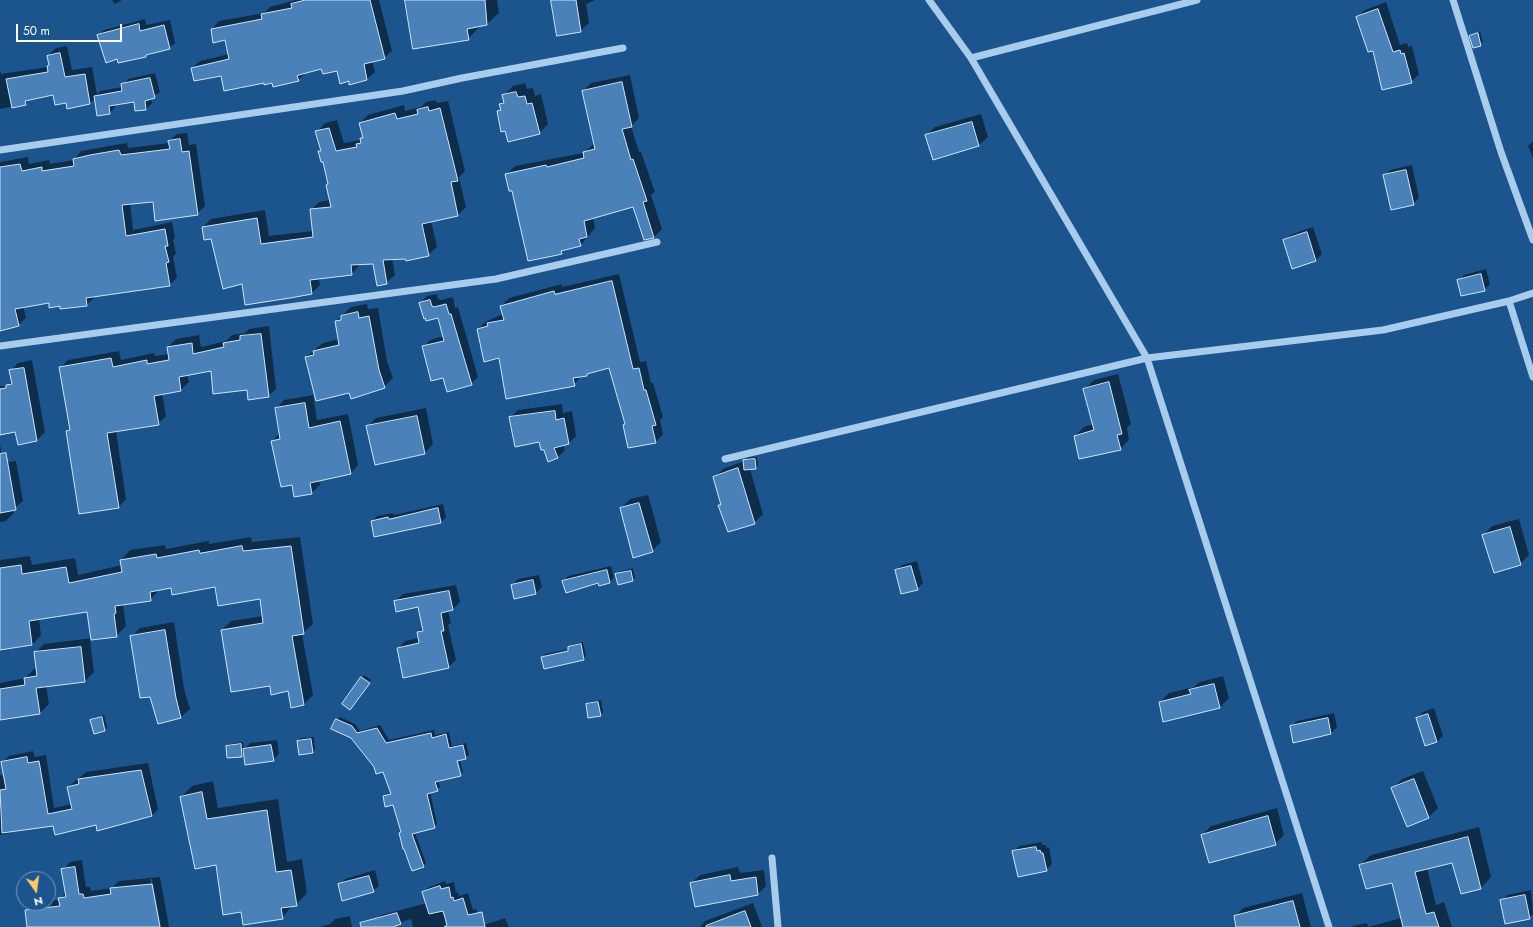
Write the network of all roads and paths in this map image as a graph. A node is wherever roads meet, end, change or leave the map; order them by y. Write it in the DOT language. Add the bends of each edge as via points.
graph roads {
  1 [pos="929,0"];
  2 [pos="1197,0"];
  3 [pos="1453,0"];
  4 [pos="623,48"];
  5 [pos="971,58"];
  6 [pos="0,150"];
  7 [pos="1533,240"];
  8 [pos="657,242"];
  9 [pos="1533,293"];
  10 [pos="1509,301"];
  11 [pos="0,346"];
  12 [pos="1147,358"];
  13 [pos="1533,377"];
  14 [pos="725,459"];
  15 [pos="772,858"];
  16 [pos="778,927"];
  17 [pos="1329,927"];
  1 -- 5 [label="street"];
  2 -- 5 [label="street"];
  3 -- 7 [label="street" via="1501,152"];
  4 -- 6 [label="street" via="403,91"];
  5 -- 12 [label="street"];
  8 -- 11 [label="street" via="496,279"];
  9 -- 10 [label="street"];
  10 -- 12 [label="street" via="1383,330"];
  10 -- 13 [label="street"];
  12 -- 14 [label="street"];
  12 -- 17 [label="street"];
  15 -- 16 [label="street"];
}
